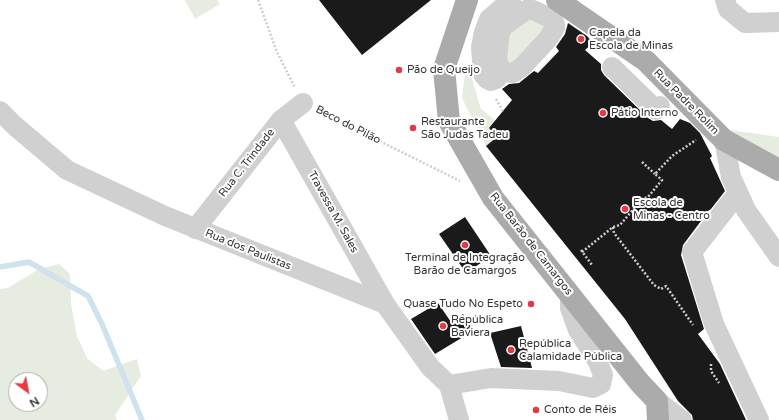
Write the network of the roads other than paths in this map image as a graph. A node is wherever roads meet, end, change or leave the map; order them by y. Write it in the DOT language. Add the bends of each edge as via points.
graph roads {
  1 [pos="467,0"];
  2 [pos="511,0"];
  3 [pos="557,0"];
  4 [pos="725,0"];
  5 [pos="779,22"];
  6 [pos="612,67"];
  7 [pos="495,82"];
  8 [pos="303,102"];
  9 [pos="660,106"];
  10 [pos="0,111"];
  11 [pos="281,120"];
  12 [pos="724,140"];
  13 [pos="779,170"];
  14 [pos="738,193"];
  15 [pos="196,229"];
  16 [pos="779,257"];
  17 [pos="570,295"];
  18 [pos="385,304"];
  19 [pos="449,385"];
  20 [pos="657,411"];
  21 [pos="459,420"];
  22 [pos="682,420"];
  23 [pos="759,420"];
  1 -- 17 [label="main road, Rua Barão de Camargos" via="444,69 449,121 493,198"];
  2 -- 7 [label="street" via="489,20 484,32 481,52 483,74 487,80"];
  3 -- 12 [label="main road, Rua Padre Rolim" via="646,62"];
  4 -- 5 [label="street" via="728,9 745,23"];
  6 -- 9 [label="street" via="656,110"];
  8 -- 11 [label="street, Rua C. Trindade"];
  10 -- 15 [label="street, Rua dos Paulistas" via="14,126 67,170"];
  11 -- 15 [label="street, Rua C. Trindade"];
  11 -- 18 [label="street, Travessa M. Sales"];
  12 -- 13 [label="main road, Rua Padre Rolim"];
  12 -- 14 [label="street" via="731,177"];
  14 -- 16 [label="street" via="746,210"];
  14 -- 23 [label="street" via="692,252 714,324"];
  15 -- 18 [label="street, Rua dos Paulistas"];
  17 -- 19 [label="street" via="570,308 578,330 603,375 601,384 593,388 559,381 491,378"];
  17 -- 20 [label="main road, Rua Barão de Camargos" via="640,383"];
  18 -- 19 [label="street" via="430,367"];
  19 -- 21 [label="street"];
  20 -- 22 [label="street"];
}
